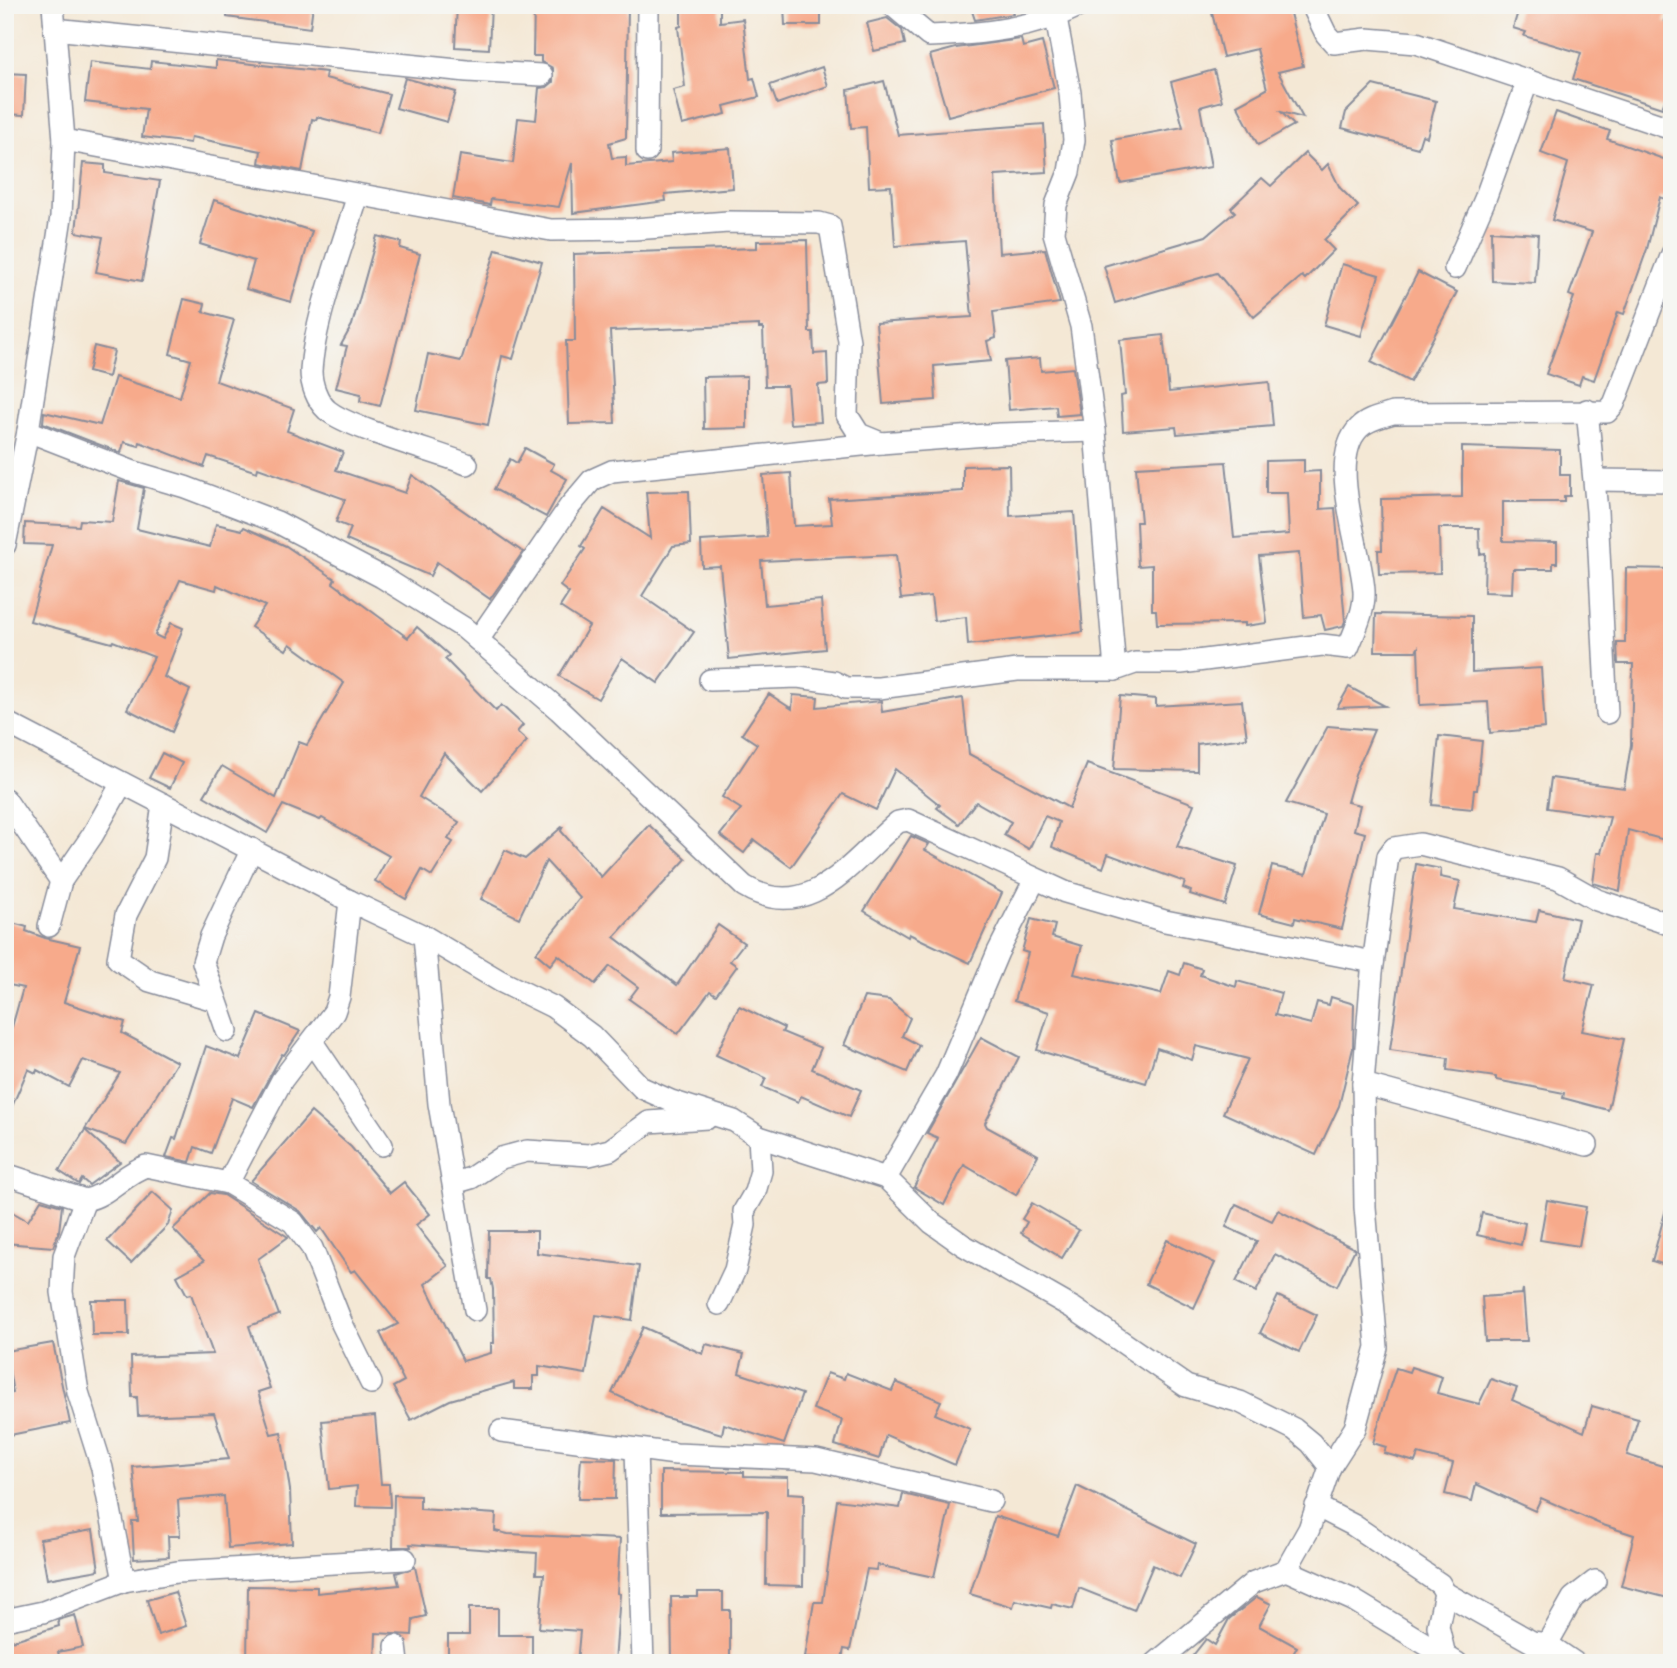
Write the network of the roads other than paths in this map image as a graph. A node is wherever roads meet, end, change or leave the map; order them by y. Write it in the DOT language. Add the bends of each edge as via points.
graph roads {
  1 [pos="53,5"];
  2 [pos="648,5"];
  3 [pos="892,5"];
  4 [pos="1081,5"];
  5 [pos="1312,5"];
  6 [pos="1056,18"];
  7 [pos="54,29"];
  8 [pos="542,75"];
  9 [pos="1528,80"];
  10 [pos="1672,129"];
  11 [pos="64,140"];
  12 [pos="647,151"];
  13 [pos="358,195"];
  14 [pos="1672,254"];
  15 [pos="1455,268"];
  16 [pos="1587,410"];
  17 [pos="28,431"];
  18 [pos="1095,431"];
  19 [pos="881,443"];
  20 [pos="467,464"];
  21 [pos="1595,480"];
  22 [pos="1672,481"];
  23 [pos="5,545"];
  24 [pos="478,640"];
  25 [pos="1115,670"];
  26 [pos="710,680"];
  27 [pos="1607,713"];
  28 [pos="5,722"];
  29 [pos="122,783"];
  30 [pos="5,799"];
  31 [pos="163,804"];
  32 [pos="252,849"];
  33 [pos="1035,879"];
  34 [pos="61,881"];
  35 [pos="350,901"];
  36 [pos="1672,925"];
  37 [pos="49,926"];
  38 [pos="424,936"];
  39 [pos="1373,962"];
  40 [pos="214,1000"];
  41 [pos="227,1031"];
  42 [pos="312,1042"];
  43 [pos="1363,1084"];
  44 [pos="714,1115"];
  45 [pos="759,1137"];
  46 [pos="382,1145"];
  47 [pos="1587,1145"];
  48 [pos="5,1174"];
  49 [pos="886,1178"];
  50 [pos="454,1183"];
  51 [pos="228,1184"];
  52 [pos="85,1200"];
  53 [pos="719,1304"];
  54 [pos="475,1310"];
  55 [pos="371,1382"];
  56 [pos="501,1431"];
  57 [pos="636,1450"];
  58 [pos="1330,1468"];
  59 [pos="990,1501"];
  60 [pos="1316,1506"];
  61 [pos="405,1559"];
  62 [pos="1286,1570"];
  63 [pos="124,1581"];
  64 [pos="1595,1581"];
  65 [pos="1445,1593"];
  66 [pos="5,1620"];
  67 [pos="1547,1644"];
  68 [pos="1448,1660"];
  69 [pos="643,1663"];
  70 [pos="1156,1663"];
  71 [pos="1531,1663"];
  72 [pos="1575,1663"];
  1 -- 7 [label="street"];
  2 -- 12 [label="street"];
  3 -- 6 [label="street" via="929,36 984,34"];
  4 -- 6 [label="street"];
  5 -- 9 [label="street" via="1334,43 1367,39 1416,43"];
  6 -- 18 [label="street" via="1074,140 1069,172 1056,205 1054,233 1081,326"];
  7 -- 8 [label="street"];
  7 -- 11 [label="street"];
  9 -- 10 [label="street"];
  9 -- 15 [label="street"];
  11 -- 13 [label="street"];
  11 -- 17 [label="street" via="61,217"];
  13 -- 19 [label="street" via="551,230 728,222 830,226 849,341 848,415 859,434"];
  13 -- 20 [label="street" via="317,339 311,373 314,391 326,410 346,420"];
  14 -- 16 [label="street" via="1614,404 1607,412"];
  16 -- 21 [label="street"];
  16 -- 25 [label="street" via="1570,414 1393,413 1368,421 1350,440 1343,467 1364,593 1348,648 1322,645 1181,663 1135,663"];
  17 -- 23 [label="street"];
  17 -- 24 [label="street" via="277,522 382,577"];
  18 -- 19 [label="street"];
  18 -- 25 [label="street"];
  19 -- 24 [label="street" via="654,464 612,471 592,480"];
  21 -- 22 [label="street"];
  21 -- 27 [label="street"];
  24 -- 33 [label="street" via="761,897 812,893 848,871 898,822 908,820"];
  25 -- 26 [label="street" via="1017,670 878,688 846,688 834,681 798,677"];
  28 -- 29 [label="street"];
  29 -- 31 [label="street"];
  29 -- 34 [label="street"];
  30 -- 34 [label="street"];
  31 -- 32 [label="street"];
  31 -- 40 [label="street" via="155,858 126,915 118,959 150,981"];
  32 -- 35 [label="street"];
  32 -- 40 [label="street" via="203,962"];
  33 -- 39 [label="street" via="1165,921"];
  33 -- 49 [label="street" via="998,952 946,1076"];
  34 -- 37 [label="street"];
  35 -- 38 [label="street"];
  35 -- 42 [label="street" via="339,998"];
  36 -- 39 [label="street" via="1597,900 1558,878 1420,844 1407,845 1394,848 1388,856"];
  38 -- 44 [label="street" via="552,1007 592,1036 642,1088"];
  38 -- 50 [label="street" via="439,1104"];
  39 -- 43 [label="street"];
  40 -- 41 [label="street"];
  42 -- 46 [label="street"];
  42 -- 51 [label="street" via="282,1080"];
  43 -- 47 [label="street"];
  43 -- 58 [label="street" via="1365,1206 1377,1347 1355,1428"];
  44 -- 45 [label="street"];
  44 -- 50 [label="street" via="649,1122 610,1150 589,1155 527,1151 501,1158 471,1178"];
  45 -- 49 [label="street"];
  45 -- 53 [label="street" via="761,1171 744,1211 746,1225 735,1270"];
  48 -- 52 [label="street"];
  49 -- 58 [label="street" via="932,1223 963,1245 1073,1308 1186,1386 1240,1402 1294,1429"];
  50 -- 54 [label="street"];
  51 -- 52 [label="street" via="146,1166"];
  51 -- 55 [label="street" via="293,1222 312,1248"];
  52 -- 63 [label="street" via="64,1256 62,1292 78,1392 102,1468"];
  56 -- 57 [label="street"];
  57 -- 59 [label="street" via="816,1460"];
  57 -- 69 [label="street"];
  58 -- 60 [label="street"];
  60 -- 62 [label="street"];
  60 -- 65 [label="street" via="1353,1525 1440,1584"];
  61 -- 63 [label="street" via="177,1572"];
  62 -- 68 [label="street" via="1353,1600"];
  62 -- 70 [label="street" via="1254,1582"];
  63 -- 66 [label="street" via="43,1612"];
  64 -- 67 [label="street" via="1573,1598"];
  65 -- 67 [label="street" via="1532,1642"];
  65 -- 68 [label="street" via="1438,1626"];
  67 -- 71 [label="street"];
  67 -- 72 [label="street"];
}
